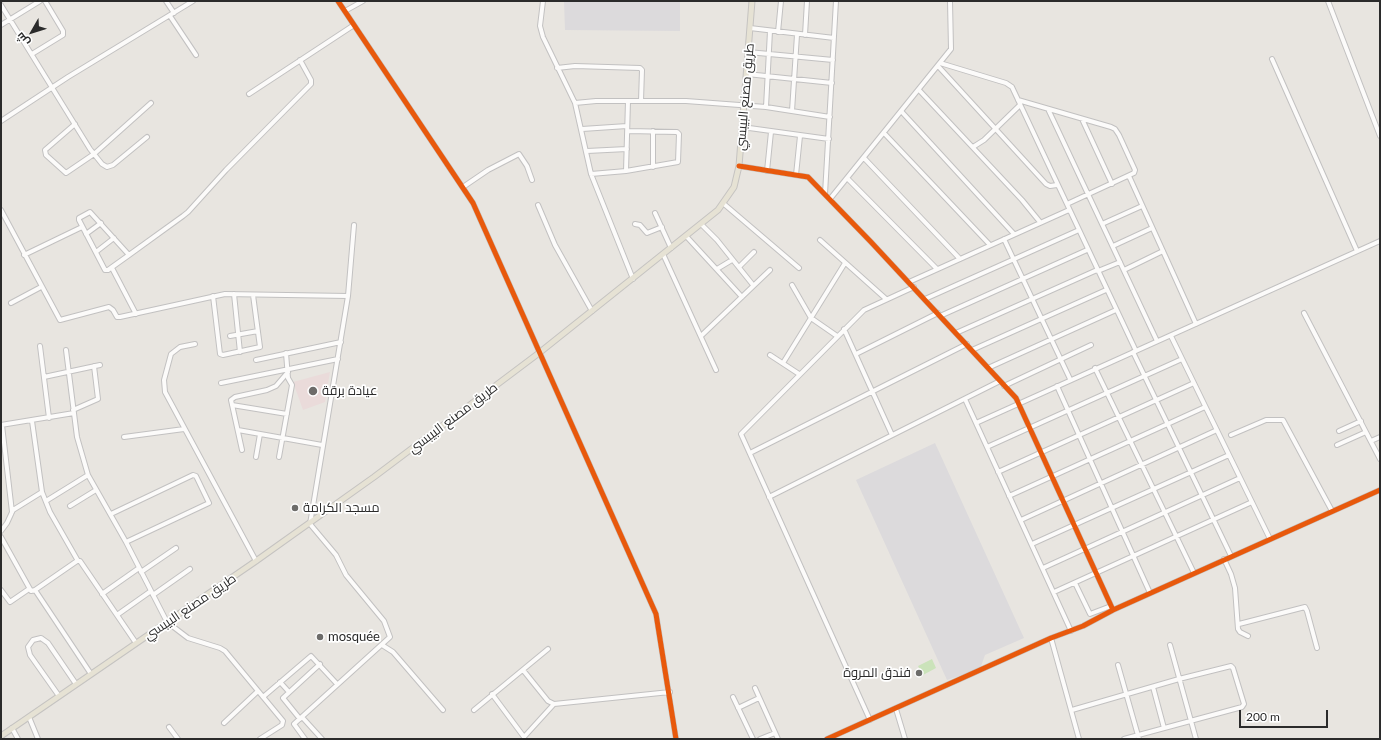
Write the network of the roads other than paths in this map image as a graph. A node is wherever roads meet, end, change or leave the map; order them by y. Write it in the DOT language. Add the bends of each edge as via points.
graph roads {
  1 [pos="28,1"];
  2 [pos="40,1"];
  3 [pos="45,1"];
  4 [pos="166,1"];
  5 [pos="193,1"];
  6 [pos="338,1"];
  7 [pos="363,1"];
  8 [pos="542,1"];
  9 [pos="752,1"];
  10 [pos="781,1"];
  11 [pos="807,1"];
  12 [pos="836,1"];
  13 [pos="950,1"];
  14 [pos="1328,1"];
  15 [pos="1,5"];
  16 [pos="31,6"];
  17 [pos="344,11"];
  18 [pos="172,14"];
  19 [pos="10,19"];
  20 [pos="1,25"];
  21 [pos="354,25"];
  22 [pos="750,28"];
  23 [pos="770,31"];
  24 [pos="778,32"];
  25 [pos="796,34"];
  26 [pos="805,35"];
  27 [pos="834,38"];
  28 [pos="748,52"];
  29 [pos="769,53"];
  30 [pos="32,54"];
  31 [pos="196,56"];
  32 [pos="795,57"];
  33 [pos="1272,59"];
  34 [pos="300,60"];
  35 [pos="833,60"];
  36 [pos="939,65"];
  37 [pos="558,68"];
  38 [pos="747,74"];
  39 [pos="768,76"];
  40 [pos="794,79"];
  41 [pos="832,83"];
  42 [pos="53,87"];
  43 [pos="919,90"];
  44 [pos="249,94"];
  45 [pos="1018,100"];
  46 [pos="628,101"];
  47 [pos="641,101"];
  48 [pos="152,103"];
  49 [pos="575,103"];
  50 [pos="1020,105"];
  51 [pos="744,106"];
  52 [pos="766,108"];
  53 [pos="1048,109"];
  54 [pos="792,111"];
  55 [pos="901,111"];
  56 [pos="830,117"];
  57 [pos="1082,120"];
  58 [pos="1,121"];
  59 [pos="75,124"];
  60 [pos="628,126"];
  61 [pos="742,127"];
  62 [pos="582,129"];
  63 [pos="995,129"];
  64 [pos="628,131"];
  65 [pos="653,131"];
  66 [pos="771,132"];
  67 [pos="884,133"];
  68 [pos="800,136"];
  69 [pos="1380,136"];
  70 [pos="147,137"];
  71 [pos="829,139"];
  72 [pos="973,147"];
  73 [pos="627,149"];
  74 [pos="587,151"];
  75 [pos="94,154"];
  76 [pos="864,158"];
  77 [pos="739,166"];
  78 [pos="653,167"];
  79 [pos="626,171"];
  80 [pos="767,171"];
  81 [pos="591,174"];
  82 [pos="796,175"];
  83 [pos="1129,176"];
  84 [pos="847,178"];
  85 [pos="532,180"];
  86 [pos="1112,184"];
  87 [pos="1057,185"];
  88 [pos="463,187"];
  89 [pos="825,194"];
  90 [pos="1089,194"];
  91 [pos="830,199"];
  92 [pos="724,204"];
  93 [pos="1067,204"];
  94 [pos="538,205"];
  95 [pos="1142,206"];
  96 [pos="1,210"];
  97 [pos="1069,210"];
  98 [pos="655,213"];
  99 [pos="1040,222"];
  100 [pos="101,223"];
  101 [pos="635,224"];
  102 [pos="701,224"];
  103 [pos="1102,224"];
  104 [pos="354,225"];
  105 [pos="82,227"];
  106 [pos="662,228"];
  107 [pos="1152,228"];
  108 [pos="1079,230"];
  109 [pos="86,234"];
  110 [pos="1014,234"];
  111 [pos="686,236"];
  112 [pos="114,238"];
  113 [pos="1004,239"];
  114 [pos="820,240"];
  115 [pos="1380,241"];
  116 [pos="990,245"];
  117 [pos="1112,246"];
  118 [pos="671,248"];
  119 [pos="1088,250"];
  120 [pos="1163,251"];
  121 [pos="1357,251"];
  122 [pos="96,252"];
  123 [pos="754,252"];
  124 [pos="663,254"];
  125 [pos="24,255"];
  126 [pos="129,255"];
  127 [pos="960,259"];
  128 [pos="1014,259"];
  129 [pos="732,260"];
  130 [pos="1120,262"];
  131 [pos="845,263"];
  132 [pos="112,268"];
  133 [pos="739,268"];
  134 [pos="799,268"];
  135 [pos="717,269"];
  136 [pos="937,269"];
  137 [pos="770,270"];
  138 [pos="1124,270"];
  139 [pos="1097,271"];
  140 [pos="633,279"];
  141 [pos="1024,279"];
  142 [pos="909,282"];
  143 [pos="753,285"];
  144 [pos="792,285"];
  145 [pos="42,287"];
  146 [pos="914,287"];
  147 [pos="1106,290"];
  148 [pos="234,294"];
  149 [pos="254,295"];
  150 [pos="214,296"];
  151 [pos="348,296"];
  152 [pos="742,297"];
  153 [pos="886,299"];
  154 [pos="925,299"];
  155 [pos="1033,299"];
  156 [pos="11,303"];
  157 [pos="1116,310"];
  158 [pos="592,311"];
  159 [pos="1304,313"];
  160 [pos="136,314"];
  161 [pos="939,314"];
  162 [pos="811,318"];
  163 [pos="1042,319"];
  164 [pos="1196,324"];
  165 [pos="844,328"];
  166 [pos="258,331"];
  167 [pos="956,333"];
  168 [pos="238,335"];
  169 [pos="230,336"];
  170 [pos="701,336"];
  171 [pos="837,336"];
  172 [pos="1171,336"];
  173 [pos="1051,339"];
  174 [pos="341,342"];
  175 [pos="1157,342"];
  176 [pos="195,344"];
  177 [pos="966,344"];
  178 [pos="1091,345"];
  179 [pos="40,346"];
  180 [pos="66,350"];
  181 [pos="972,350"];
  182 [pos="1134,351"];
  183 [pos="240,352"];
  184 [pos="286,353"];
  185 [pos="539,353"];
  186 [pos="856,354"];
  187 [pos="770,355"];
  188 [pos="338,359"];
  189 [pos="1061,359"];
  190 [pos="1182,359"];
  191 [pos="256,360"];
  192 [pos="782,363"];
  193 [pos="100,365"];
  194 [pos="94,366"];
  195 [pos="988,368"];
  196 [pos="1095,368"];
  197 [pos="288,370"];
  198 [pos="716,370"];
  199 [pos="69,371"];
  200 [pos="799,374"];
  201 [pos="1144,376"];
  202 [pos="44,377"];
  203 [pos="1070,379"];
  204 [pos="1000,381"];
  205 [pos="221,383"];
  206 [pos="1194,383"];
  207 [pos="1004,386"];
  208 [pos="1057,386"];
  209 [pos="872,392"];
  210 [pos="1106,393"];
  211 [pos="965,399"];
  212 [pos="1156,400"];
  213 [pos="1019,404"];
  214 [pos="232,405"];
  215 [pos="1206,407"];
  216 [pos="1068,410"];
  217 [pos="73,412"];
  218 [pos="287,414"];
  219 [pos="1118,417"];
  220 [pos="49,418"];
  221 [pos="32,421"];
  222 [pos="1360,421"];
  223 [pos="976,423"];
  224 [pos="1168,424"];
  225 [pos="2,425"];
  226 [pos="1030,428"];
  227 [pos="184,429"];
  228 [pos="238,430"];
  229 [pos="1217,430"];
  230 [pos="1338,431"];
  231 [pos="1366,432"];
  232 [pos="260,434"];
  233 [pos="892,435"];
  234 [pos="1079,435"];
  235 [pos="1231,435"];
  236 [pos="124,437"];
  237 [pos="1380,437"];
  238 [pos="283,438"];
  239 [pos="1130,441"];
  240 [pos="1371,441"];
  241 [pos="322,445"];
  242 [pos="1337,445"];
  243 [pos="987,447"];
  244 [pos="1179,448"];
  245 [pos="242,450"];
  246 [pos="1042,452"];
  247 [pos="750,453"];
  248 [pos="1229,455"];
  249 [pos="256,457"];
  250 [pos="279,457"];
  251 [pos="4,459"];
  252 [pos="1090,459"];
  253 [pos="1380,459"];
  254 [pos="1141,465"];
  255 [pos="998,472"];
  256 [pos="1191,472"];
  257 [pos="88,475"];
  258 [pos="1052,476"];
  259 [pos="1240,478"];
  260 [pos="1101,482"];
  261 [pos="1153,489"];
  262 [pos="96,490"];
  263 [pos="1380,490"];
  264 [pos="42,492"];
  265 [pos="1202,495"];
  266 [pos="1009,496"];
  267 [pos="769,497"];
  268 [pos="1063,500"];
  269 [pos="46,501"];
  270 [pos="1252,502"];
  271 [pos="70,506"];
  272 [pos="1113,507"];
  273 [pos="1332,511"];
  274 [pos="12,512"];
  275 [pos="1165,512"];
  276 [pos="111,514"];
  277 [pos="1021,520"];
  278 [pos="1214,520"];
  279 [pos="310,524"];
  280 [pos="1074,524"];
  281 [pos="1,531"];
  282 [pos="1123,531"];
  283 [pos="1,537"];
  284 [pos="1176,537"];
  285 [pos="1270,539"];
  286 [pos="126,542"];
  287 [pos="1032,544"];
  288 [pos="176,548"];
  289 [pos="1085,549"];
  290 [pos="1134,556"];
  291 [pos="1231,556"];
  292 [pos="1224,559"];
  293 [pos="78,561"];
  294 [pos="256,561"];
  295 [pos="1043,568"];
  296 [pos="190,569"];
  297 [pos="140,570"];
  298 [pos="1096,573"];
  299 [pos="1194,573"];
  300 [pos="1075,583"];
  301 [pos="29,589"];
  302 [pos="1,590"];
  303 [pos="35,590"];
  304 [pos="1054,592"];
  305 [pos="152,593"];
  306 [pos="1150,593"];
  307 [pos="102,594"];
  308 [pos="1112,608"];
  309 [pos="117,615"];
  310 [pos="167,622"];
  311 [pos="1239,624"];
  312 [pos="1071,631"];
  313 [pos="1248,636"];
  314 [pos="1051,638"];
  315 [pos="136,643"];
  316 [pos="382,644"];
  317 [pos="1170,645"];
  318 [pos="1317,648"];
  319 [pos="548,649"];
  320 [pos="320,664"];
  321 [pos="1118,665"];
  322 [pos="523,670"];
  323 [pos="91,674"];
  324 [pos="1179,679"];
  325 [pos="280,682"];
  326 [pos="76,684"];
  327 [pos="337,684"];
  328 [pos="1153,686"];
  329 [pos="755,688"];
  330 [pos="258,691"];
  331 [pos="289,692"];
  332 [pos="670,692"];
  333 [pos="492,694"];
  334 [pos="1126,694"];
  335 [pos="59,696"];
  336 [pos="263,697"];
  337 [pos="733,698"];
  338 [pos="759,698"];
  339 [pos="554,704"];
  340 [pos="738,708"];
  341 [pos="896,709"];
  342 [pos="443,710"];
  343 [pos="474,710"];
  344 [pos="1072,710"];
  345 [pos="29,717"];
  346 [pos="301,718"];
  347 [pos="870,720"];
  348 [pos="1191,720"];
  349 [pos="224,723"];
  350 [pos="169,727"];
  351 [pos="12,728"];
  352 [pos="1164,728"];
  353 [pos="775,733"];
  354 [pos="1,736"];
  355 [pos="1139,737"];
  356 [pos="18,739"];
  357 [pos="38,739"];
  358 [pos="178,739"];
  359 [pos="260,739"];
  360 [pos="305,739"];
  361 [pos="322,739"];
  362 [pos="676,739"];
  363 [pos="752,739"];
  364 [pos="760,739"];
  365 [pos="778,739"];
  366 [pos="827,739"];
  367 [pos="905,739"];
  368 [pos="1079,739"];
  369 [pos="1124,739"];
  370 [pos="1196,739"];
  1 -- 16 [label="street"];
  2 -- 16 [label="street"];
  3 -- 30 [label="street" via="63,35"];
  4 -- 18 [label="street"];
  5 -- 18 [label="street"];
  6 -- 17 [label="street"];
  7 -- 17 [label="street"];
  8 -- 37 [label="street" via="540,26"];
  9 -- 22 [label="main road, طريق مصنع البيبسي"];
  10 -- 24 [label="street"];
  11 -- 26 [label="street"];
  12 -- 27 [label="street"];
  13 -- 36 [label="street" via="952,47"];
  14 -- 69 [label="street"];
  15 -- 19 [label="street"];
  16 -- 19 [label="street"];
  17 -- 21 [label="street"];
  18 -- 31 [label="street"];
  18 -- 42 [label="street"];
  19 -- 20 [label="street"];
  19 -- 30 [label="street"];
  21 -- 34 [label="street"];
  21 -- 88 [label="street"];
  22 -- 23 [label="street"];
  22 -- 28 [label="main road, طريق مصنع البيبسي"];
  23 -- 24 [label="street"];
  23 -- 29 [label="street"];
  24 -- 25 [label="street"];
  25 -- 26 [label="street"];
  25 -- 32 [label="street"];
  26 -- 27 [label="street"];
  27 -- 35 [label="street"];
  28 -- 29 [label="street"];
  28 -- 38 [label="main road, طريق مصنع البيبسي"];
  29 -- 32 [label="street"];
  29 -- 39 [label="street"];
  30 -- 42 [label="street"];
  32 -- 35 [label="street"];
  32 -- 40 [label="street"];
  33 -- 121 [label="street"];
  34 -- 44 [label="street"];
  34 -- 126 [label="street" via="311,84 188,212"];
  35 -- 41 [label="street"];
  36 -- 43 [label="street"];
  36 -- 45 [label="street" via="1006,83 1012,87"];
  36 -- 63 [label="street"];
  37 -- 47 [label="street" via="640,68"];
  37 -- 49 [label="street"];
  38 -- 39 [label="street"];
  38 -- 51 [label="main road, طريق مصنع البيبسي"];
  39 -- 40 [label="street"];
  39 -- 52 [label="street"];
  40 -- 41 [label="street"];
  40 -- 54 [label="street"];
  41 -- 56 [label="street"];
  42 -- 58 [label="street"];
  42 -- 59 [label="street"];
  43 -- 55 [label="street"];
  43 -- 72 [label="street"];
  45 -- 50 [label="street"];
  45 -- 53 [label="street"];
  46 -- 47 [label="street"];
  46 -- 49 [label="street"];
  46 -- 60 [label="street"];
  47 -- 51 [label="street" via="686,101"];
  48 -- 75 [label="street"];
  49 -- 62 [label="street"];
  50 -- 63 [label="street"];
  50 -- 87 [label="street"];
  51 -- 52 [label="street"];
  51 -- 61 [label="main road, طريق مصنع البيبسي"];
  52 -- 54 [label="street"];
  53 -- 57 [label="street"];
  53 -- 90 [label="street"];
  54 -- 56 [label="street"];
  55 -- 67 [label="street"];
  55 -- 110 [label="street"];
  56 -- 71 [label="street"];
  57 -- 83 [label="street" via="1111,127 1117,132 1135,170"];
  57 -- 86 [label="street"];
  59 -- 75 [label="street"];
  59 -- 75 [label="street" via="47,148 46,155 66,174"];
  60 -- 62 [label="street"];
  60 -- 64 [label="street"];
  61 -- 66 [label="street"];
  61 -- 77 [label="main road, طريق مصنع البيبسي"];
  62 -- 74 [label="street"];
  63 -- 72 [label="street"];
  63 -- 87 [label="street" via="1047,185"];
  64 -- 65 [label="street"];
  64 -- 73 [label="street"];
  65 -- 78 [label="street"];
  65 -- 78 [label="street" via="679,134 679,161"];
  66 -- 68 [label="street"];
  66 -- 80 [label="street"];
  67 -- 76 [label="street"];
  67 -- 116 [label="street"];
  68 -- 71 [label="street"];
  68 -- 82 [label="street"];
  70 -- 75 [label="street" via="107,167"];
  71 -- 89 [label="street"];
  72 -- 99 [label="street"];
  73 -- 74 [label="street"];
  73 -- 79 [label="street"];
  74 -- 81 [label="street"];
  76 -- 84 [label="street"];
  76 -- 127 [label="street"];
  77 -- 80 [label="street"];
  77 -- 92 [label="main road, طريق مصنع البيبسي" via="734,187"];
  78 -- 79 [label="street"];
  79 -- 81 [label="street"];
  80 -- 82 [label="street"];
  81 -- 140 [label="street"];
  82 -- 89 [label="street" via="808,177"];
  83 -- 86 [label="street"];
  83 -- 95 [label="street"];
  84 -- 91 [label="street"];
  84 -- 136 [label="street"];
  85 -- 88 [label="street" via="521,155 517,154"];
  86 -- 90 [label="street"];
  87 -- 93 [label="street"];
  88 -- 185 [label="street" via="473,203"];
  89 -- 91 [label="street"];
  90 -- 93 [label="street"];
  90 -- 103 [label="street"];
  91 -- 142 [label="street"];
  92 -- 102 [label="main road, طريق مصنع البيبسي"];
  92 -- 134 [label="street"];
  93 -- 97 [label="street"];
  94 -- 158 [label="street" via="555,245"];
  95 -- 103 [label="street"];
  95 -- 107 [label="street"];
  96 -- 125 [label="street"];
  97 -- 99 [label="street"];
  97 -- 108 [label="street"];
  98 -- 106 [label="street"];
  99 -- 110 [label="street"];
  100 -- 105 [label="street" via="89,211 79,218"];
  100 -- 109 [label="street"];
  100 -- 112 [label="street"];
  101 -- 106 [label="street" via="640,225 647,233"];
  102 -- 111 [label="main road, طريق مصنع البيبسي"];
  102 -- 129 [label="street"];
  103 -- 117 [label="street"];
  104 -- 151 [label="street"];
  105 -- 109 [label="street"];
  105 -- 125 [label="street"];
  106 -- 118 [label="street"];
  107 -- 117 [label="street"];
  107 -- 120 [label="street"];
  108 -- 119 [label="street"];
  108 -- 128 [label="street"];
  109 -- 122 [label="street"];
  110 -- 113 [label="street"];
  111 -- 118 [label="main road, طريق مصنع البيبسي"];
  111 -- 135 [label="street"];
  112 -- 122 [label="street"];
  112 -- 126 [label="street"];
  113 -- 116 [label="street"];
  113 -- 128 [label="street"];
  114 -- 131 [label="street"];
  115 -- 121 [label="street"];
  116 -- 127 [label="street"];
  117 -- 130 [label="street"];
  118 -- 124 [label="main road, طريق مصنع البيبسي"];
  119 -- 139 [label="street"];
  119 -- 141 [label="street"];
  120 -- 138 [label="street"];
  120 -- 164 [label="street"];
  121 -- 164 [label="street"];
  122 -- 132 [label="street" via="105,270"];
  123 -- 133 [label="street"];
  124 -- 140 [label="main road, طريق مصنع البيبسي"];
  124 -- 170 [label="street"];
  125 -- 145 [label="street"];
  126 -- 132 [label="street"];
  127 -- 136 [label="street"];
  128 -- 141 [label="street"];
  128 -- 154 [label="street"];
  129 -- 133 [label="street"];
  129 -- 135 [label="street"];
  130 -- 138 [label="street"];
  130 -- 139 [label="street"];
  131 -- 153 [label="street"];
  131 -- 162 [label="street"];
  132 -- 160 [label="street"];
  133 -- 143 [label="street"];
  135 -- 152 [label="street"];
  136 -- 142 [label="street"];
  137 -- 143 [label="street"];
  138 -- 175 [label="street"];
  139 -- 147 [label="street"];
  139 -- 155 [label="street"];
  140 -- 158 [label="main road, طريق مصنع البيبسي"];
  141 -- 155 [label="street"];
  141 -- 161 [label="street"];
  142 -- 146 [label="street"];
  143 -- 152 [label="street"];
  144 -- 162 [label="street"];
  145 -- 156 [label="street"];
  145 -- 160 [label="street" via="60,320 109,307 118,317"];
  146 -- 153 [label="street"];
  146 -- 154 [label="street"];
  147 -- 157 [label="street"];
  147 -- 163 [label="street"];
  148 -- 149 [label="street"];
  148 -- 150 [label="street"];
  148 -- 168 [label="street"];
  149 -- 151 [label="street"];
  149 -- 166 [label="street"];
  150 -- 160 [label="street"];
  150 -- 183 [label="street" via="220,354"];
  151 -- 174 [label="street"];
  152 -- 170 [label="street"];
  153 -- 165 [label="street" via="864,310"];
  154 -- 161 [label="street"];
  155 -- 163 [label="street"];
  155 -- 167 [label="street"];
  157 -- 173 [label="street"];
  157 -- 182 [label="street"];
  158 -- 185 [label="main road, طريق مصنع البيبسي"];
  159 -- 222 [label="street"];
  161 -- 167 [label="street"];
  161 -- 186 [label="street"];
  162 -- 171 [label="street"];
  162 -- 192 [label="street"];
  163 -- 173 [label="street"];
  163 -- 181 [label="street"];
  164 -- 172 [label="street"];
  165 -- 171 [label="street"];
  165 -- 186 [label="street"];
  166 -- 168 [label="street"];
  166 -- 183 [label="street" via="259,347"];
  167 -- 177 [label="street"];
  168 -- 169 [label="street"];
  168 -- 183 [label="street"];
  170 -- 198 [label="street"];
  171 -- 200 [label="street"];
  172 -- 175 [label="street"];
  172 -- 190 [label="street"];
  173 -- 189 [label="street"];
  173 -- 195 [label="street"];
  174 -- 184 [label="street"];
  174 -- 188 [label="street"];
  175 -- 182 [label="street"];
  176 -- 227 [label="street" via="180,347 173,352 168,360 164,380 166,396"];
  177 -- 181 [label="street"];
  177 -- 209 [label="street"];
  178 -- 189 [label="street"];
  179 -- 202 [label="street"];
  180 -- 199 [label="street"];
  181 -- 195 [label="street"];
  182 -- 196 [label="street"];
  182 -- 201 [label="street"];
  184 -- 191 [label="street"];
  184 -- 197 [label="street"];
  185 -- 279 [label="main road, طريق مصنع البيبسي"];
  185 -- 332 [label="street" via="656,614"];
  186 -- 209 [label="street"];
  187 -- 192 [label="street"];
  188 -- 197 [label="street"];
  188 -- 241 [label="street"];
  189 -- 203 [label="street"];
  189 -- 207 [label="street"];
  190 -- 201 [label="street"];
  190 -- 206 [label="street"];
  192 -- 200 [label="street"];
  193 -- 194 [label="street"];
  194 -- 199 [label="street"];
  194 -- 217 [label="street" via="98,399"];
  195 -- 204 [label="street"];
  196 -- 203 [label="street"];
  196 -- 210 [label="street"];
  197 -- 205 [label="street"];
  197 -- 214 [label="street" via="276,386 233,397"];
  197 -- 218 [label="street" via="292,385"];
  199 -- 202 [label="street"];
  199 -- 217 [label="street"];
  200 -- 247 [label="street" via="742,431"];
  201 -- 210 [label="street"];
  201 -- 212 [label="street"];
  202 -- 220 [label="street"];
  203 -- 208 [label="street"];
  204 -- 207 [label="street"];
  204 -- 211 [label="street"];
  206 -- 212 [label="street"];
  206 -- 215 [label="street"];
  207 -- 213 [label="street"];
  208 -- 213 [label="street"];
  208 -- 216 [label="street"];
  209 -- 233 [label="street"];
  209 -- 247 [label="street"];
  210 -- 216 [label="street"];
  210 -- 219 [label="street"];
  211 -- 223 [label="street"];
  211 -- 233 [label="street"];
  212 -- 219 [label="street"];
  212 -- 224 [label="street"];
  213 -- 223 [label="street"];
  213 -- 226 [label="street"];
  214 -- 218 [label="street"];
  214 -- 228 [label="street"];
  215 -- 224 [label="street"];
  215 -- 229 [label="street"];
  216 -- 226 [label="street"];
  216 -- 234 [label="street"];
  217 -- 220 [label="street"];
  217 -- 257 [label="street"];
  218 -- 238 [label="street"];
  219 -- 234 [label="street"];
  219 -- 239 [label="street"];
  220 -- 221 [label="street"];
  221 -- 225 [label="street"];
  221 -- 264 [label="street"];
  222 -- 230 [label="street"];
  222 -- 231 [label="street"];
  223 -- 243 [label="street"];
  224 -- 239 [label="street"];
  224 -- 244 [label="street"];
  225 -- 251 [label="street"];
  226 -- 243 [label="street"];
  226 -- 246 [label="street"];
  227 -- 236 [label="street"];
  227 -- 294 [label="street"];
  228 -- 232 [label="street"];
  228 -- 245 [label="street"];
  229 -- 244 [label="street"];
  229 -- 248 [label="street"];
  231 -- 240 [label="street"];
  231 -- 242 [label="street"];
  232 -- 238 [label="street"];
  232 -- 249 [label="street"];
  233 -- 267 [label="street"];
  234 -- 246 [label="street"];
  234 -- 252 [label="street"];
  235 -- 273 [label="street" via="1266,420 1283,420"];
  237 -- 240 [label="street"];
  238 -- 241 [label="street"];
  238 -- 250 [label="street"];
  239 -- 252 [label="street"];
  239 -- 254 [label="street"];
  240 -- 253 [label="street"];
  241 -- 279 [label="street"];
  243 -- 255 [label="street"];
  244 -- 254 [label="street"];
  244 -- 256 [label="street"];
  246 -- 255 [label="street"];
  246 -- 258 [label="street"];
  247 -- 267 [label="street"];
  248 -- 256 [label="street"];
  248 -- 259 [label="street"];
  251 -- 274 [label="street"];
  252 -- 258 [label="street"];
  252 -- 260 [label="street"];
  254 -- 260 [label="street"];
  254 -- 261 [label="street"];
  255 -- 266 [label="street"];
  256 -- 261 [label="street"];
  256 -- 265 [label="street"];
  257 -- 262 [label="street"];
  257 -- 269 [label="street"];
  258 -- 266 [label="street"];
  258 -- 268 [label="street"];
  259 -- 265 [label="street"];
  259 -- 270 [label="street"];
  260 -- 268 [label="street"];
  260 -- 272 [label="street"];
  261 -- 272 [label="street"];
  261 -- 275 [label="street"];
  262 -- 271 [label="street"];
  262 -- 276 [label="street"];
  263 -- 273 [label="street"];
  264 -- 269 [label="street"];
  264 -- 274 [label="street"];
  265 -- 275 [label="street"];
  265 -- 278 [label="street"];
  266 -- 277 [label="street"];
  267 -- 347 [label="street"];
  268 -- 277 [label="street"];
  268 -- 280 [label="street"];
  269 -- 293 [label="street"];
  270 -- 278 [label="street"];
  270 -- 285 [label="street"];
  272 -- 280 [label="street"];
  272 -- 282 [label="street"];
  273 -- 285 [label="street"];
  274 -- 281 [label="street"];
  275 -- 282 [label="street"];
  275 -- 284 [label="street"];
  276 -- 286 [label="street"];
  276 -- 286 [label="street" via="193,475 196,476 208,503"];
  277 -- 287 [label="street"];
  278 -- 284 [label="street"];
  278 -- 291 [label="street"];
  279 -- 294 [label="main road, طريق مصنع البيبسي"];
  279 -- 316 [label="street" via="384,621 390,636"];
  280 -- 287 [label="street"];
  280 -- 289 [label="street"];
  282 -- 289 [label="street"];
  282 -- 290 [label="street"];
  283 -- 301 [label="street"];
  284 -- 290 [label="street"];
  284 -- 299 [label="street"];
  285 -- 291 [label="street"];
  286 -- 297 [label="street"];
  287 -- 295 [label="street"];
  288 -- 297 [label="street"];
  289 -- 295 [label="street"];
  289 -- 298 [label="street"];
  290 -- 298 [label="street"];
  290 -- 306 [label="street"];
  291 -- 292 [label="street"];
  292 -- 299 [label="street"];
  292 -- 311 [label="street" via="1233,579"];
  293 -- 303 [label="street"];
  293 -- 307 [label="street"];
  294 -- 310 [label="main road, طريق مصنع البيبسي"];
  295 -- 304 [label="street"];
  296 -- 305 [label="street"];
  297 -- 305 [label="street"];
  297 -- 307 [label="street"];
  298 -- 300 [label="street"];
  298 -- 308 [label="street"];
  299 -- 306 [label="street"];
  300 -- 304 [label="street"];
  300 -- 308 [label="street" via="1090,614"];
  301 -- 302 [label="street" via="10,602"];
  301 -- 303 [label="street"];
  303 -- 323 [label="street"];
  304 -- 312 [label="street"];
  305 -- 309 [label="street"];
  305 -- 310 [label="street"];
  306 -- 308 [label="street"];
  307 -- 309 [label="street"];
  308 -- 312 [label="street"];
  309 -- 315 [label="street"];
  310 -- 315 [label="main road, طريق مصنع البيبسي"];
  310 -- 330 [label="street" via="188,638 224,651"];
  311 -- 313 [label="street" via="1240,632"];
  311 -- 318 [label="street" via="1305,607"];
  312 -- 314 [label="street"];
  314 -- 341 [label="street"];
  314 -- 344 [label="street"];
  315 -- 323 [label="main road, طريق مصنع البيبسي"];
  316 -- 327 [label="street"];
  316 -- 342 [label="street" via="393,652"];
  317 -- 324 [label="street"];
  319 -- 322 [label="street"];
  320 -- 325 [label="street" via="309,656"];
  320 -- 327 [label="street"];
  320 -- 331 [label="street"];
  321 -- 334 [label="street"];
  322 -- 333 [label="street"];
  322 -- 339 [label="street" via="548,701"];
  323 -- 326 [label="main road, طريق مصنع البيبسي"];
  324 -- 328 [label="street"];
  324 -- 348 [label="street"];
  324 -- 348 [label="street" via="1231,666 1240,690 1244,704 1242,707"];
  325 -- 331 [label="street"];
  325 -- 336 [label="street"];
  326 -- 335 [label="main road, طريق مصنع البيبسي"];
  326 -- 335 [label="street" via="48,643 41,638 33,640 28,647 30,655"];
  327 -- 346 [label="street"];
  328 -- 334 [label="street"];
  328 -- 352 [label="street"];
  329 -- 338 [label="street"];
  330 -- 336 [label="street"];
  330 -- 349 [label="street"];
  331 -- 346 [label="street" via="284,699"];
  332 -- 339 [label="street"];
  332 -- 362 [label="street"];
  333 -- 339 [label="street" via="524,737"];
  333 -- 343 [label="street"];
  334 -- 344 [label="street"];
  334 -- 355 [label="street"];
  335 -- 345 [label="main road, طريق مصنع البيبسي"];
  336 -- 359 [label="street" via="284,723"];
  337 -- 340 [label="street"];
  338 -- 340 [label="street"];
  338 -- 353 [label="street"];
  340 -- 363 [label="street"];
  341 -- 347 [label="street"];
  341 -- 367 [label="street"];
  344 -- 368 [label="street"];
  345 -- 351 [label="main road, طريق مصنع البيبسي"];
  345 -- 357 [label="street"];
  346 -- 360 [label="street" via="294,726"];
  346 -- 361 [label="street"];
  347 -- 366 [label="street"];
  348 -- 352 [label="street"];
  348 -- 370 [label="street"];
  350 -- 358 [label="street"];
  351 -- 354 [label="main road, طريق مصنع البيبسي"];
  351 -- 356 [label="street"];
  352 -- 355 [label="street"];
  353 -- 364 [label="street"];
  353 -- 365 [label="street"];
  355 -- 369 [label="street"];
}
